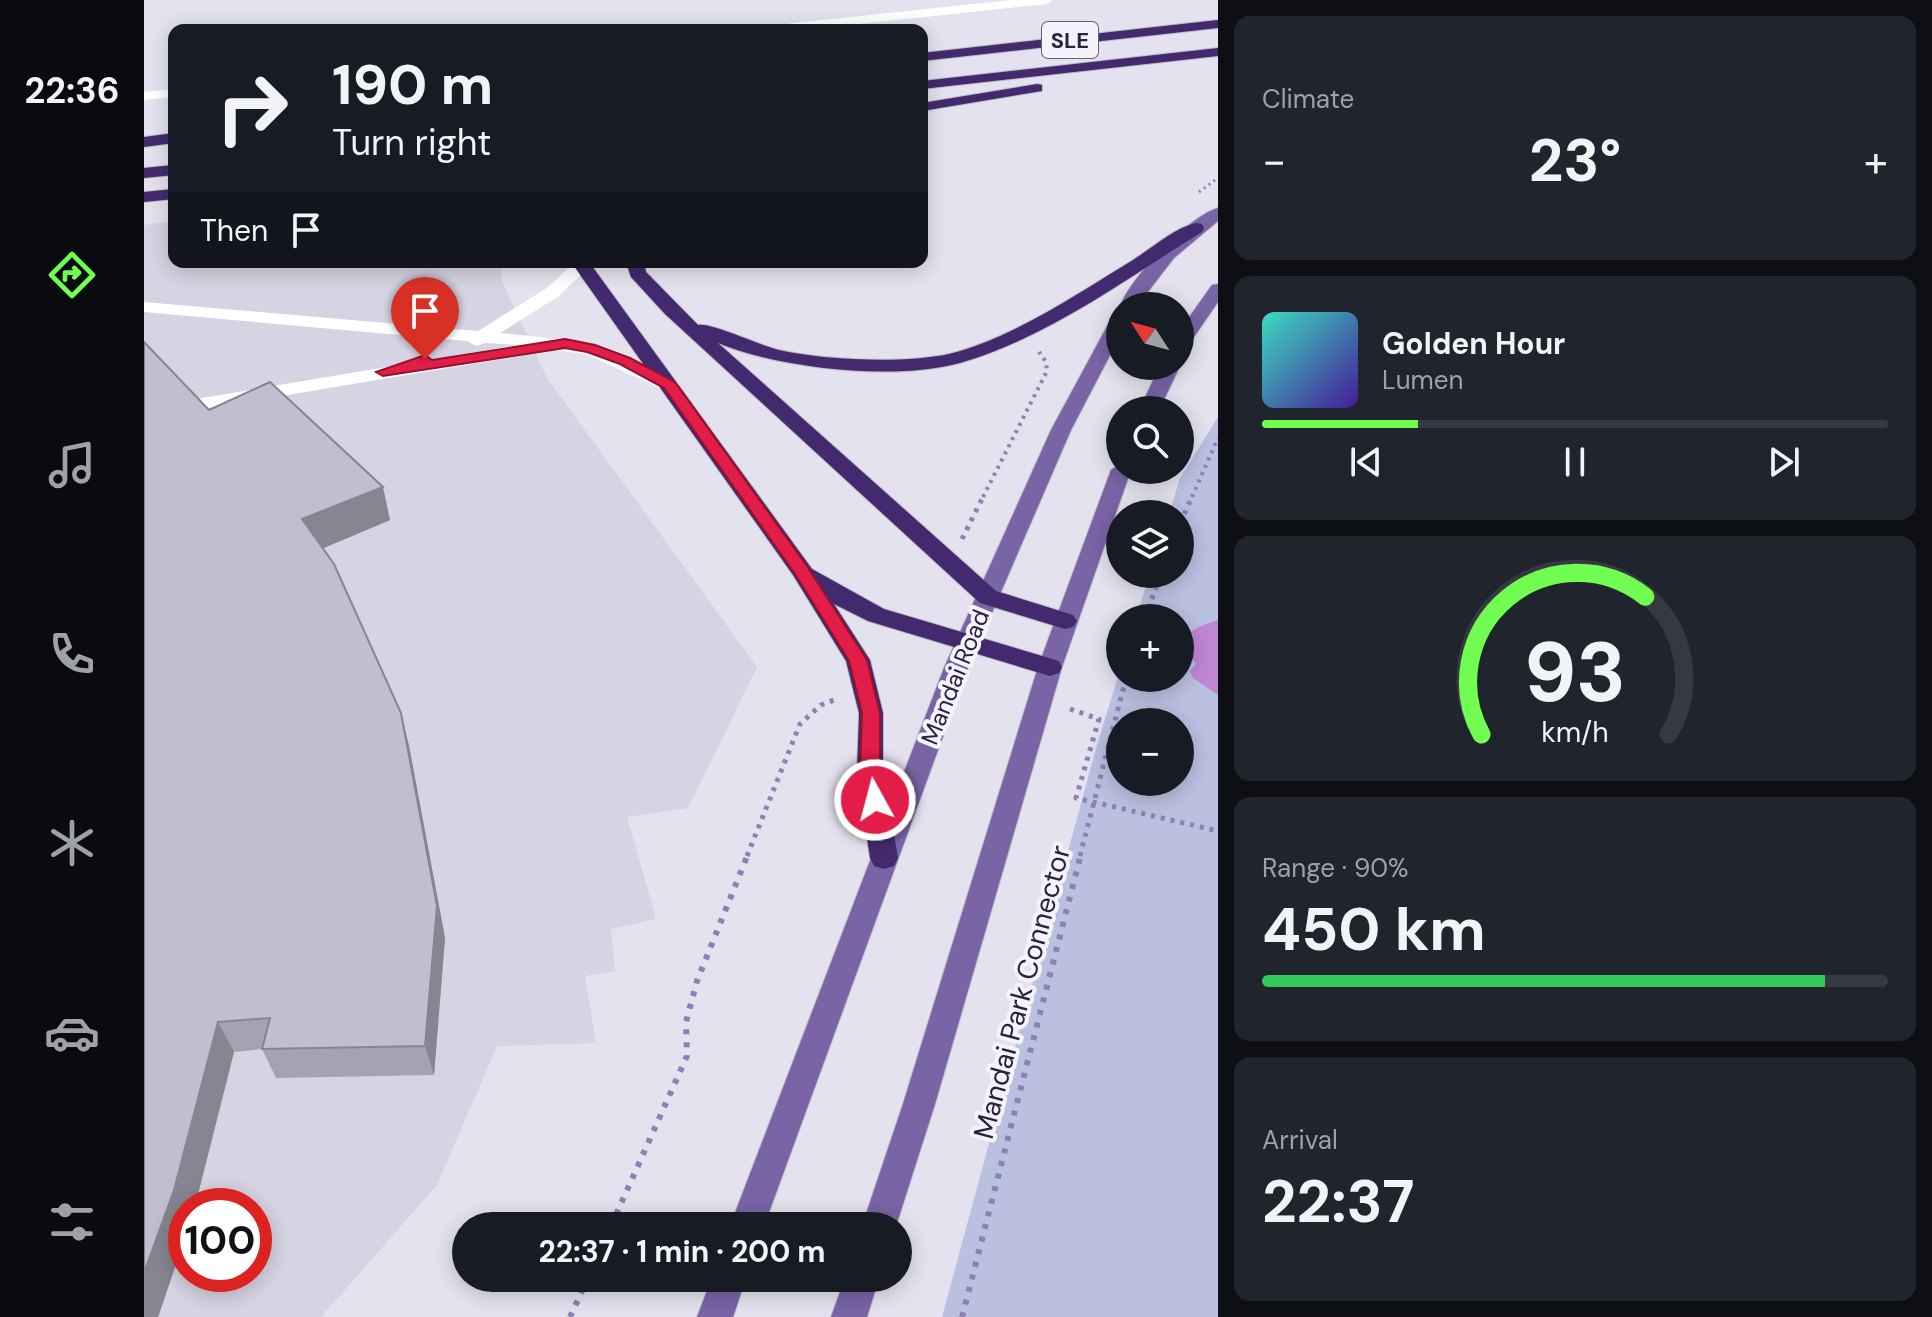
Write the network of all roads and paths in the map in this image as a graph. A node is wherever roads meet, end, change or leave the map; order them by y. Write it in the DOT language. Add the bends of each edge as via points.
graph roads {
  1 [pos="1047,0"];
  2 [pos="822,24"];
  3 [pos="1218,24"];
  4 [pos="1218,52"];
  5 [pos="928,56"];
  6 [pos="1136,63"];
  7 [pos="928,84"];
  8 [pos="168,94"];
  9 [pos="144,96"];
  10 [pos="928,106"];
  11 [pos="168,139"];
  12 [pos="144,142"];
  13 [pos="168,171"];
  14 [pos="144,173"];
  15 [pos="168,195"];
  16 [pos="144,197"];
  17 [pos="1218,213"];
  18 [pos="1196,228"];
  19 [pos="577,268"];
  20 [pos="584,268"];
  21 [pos="636,268"];
  22 [pos="1218,289"];
  23 [pos="1137,292"];
  24 [pos="144,307"];
  25 [pos="671,310"];
  26 [pos="1194,323"];
  27 [pos="481,338"];
  28 [pos="565,344"];
  29 [pos="1106,345"];
  30 [pos="383,372"];
  31 [pos="669,385"];
  32 [pos="185,406"];
  33 [pos="1218,438"];
  34 [pos="1116,484"];
  35 [pos="1190,500"];
  36 [pos="801,570"];
  37 [pos="988,597"];
  38 [pos="1065,621"];
  39 [pos="968,642"];
  40 [pos="1050,667"];
  41 [pos="1122,692"];
  42 [pos="845,695"];
  43 [pos="1042,700"];
  44 [pos="1094,802"];
  45 [pos="1218,831"];
  46 [pos="884,858"];
  47 [pos="617,1212"];
  48 [pos="752,1212"];
  49 [pos="883,1212"];
  50 [pos="582,1292"];
  51 [pos="724,1292"];
  52 [pos="857,1292"];
  53 [pos="570,1317"];
  54 [pos="715,1317"];
  55 [pos="849,1317"];
  56 [pos="962,1317"];
  1 -- 2 [label="lane"];
  3 -- 5 [label="highway, SLE"];
  4 -- 6 [label="highway, SLE"];
  6 -- 7 [label="highway, SLE"];
  6 -- 10 [label="highway" via="1109,75"];
  8 -- 9 [label="lane"];
  11 -- 12 [label="highway"];
  13 -- 14 [label="highway"];
  15 -- 16 [label="highway"];
  17 -- 18 [label="main road"];
  18 -- 23 [label="main road" via="1149,273"];
  18 -- 25 [label="highway" via="1104,285 953,359 888,365 822,363 731,343"];
  19 -- 27 [label="lane" via="553,292"];
  20 -- 31 [label="highway"];
  21 -- 25 [label="highway"];
  22 -- 26 [label="main road"];
  24 -- 27 [label="lane"];
  25 -- 37 [label="highway"];
  27 -- 28 [label="lane"];
  27 -- 30 [label="lane"];
  28 -- 30 [label="lane"];
  28 -- 31 [label="lane" via="625,361"];
  29 -- 37 [label="main road, Mandai Road" via="1061,430"];
  30 -- 32 [label="lane"];
  31 -- 36 [label="highway"];
  33 -- 35 [label="path"];
  34 -- 38 [label="main road"];
  36 -- 39 [label="highway" via="876,615"];
  36 -- 46 [label="highway" via="858,660 871,713 870,771"];
  37 -- 38 [label="highway"];
  37 -- 39 [label="main road, Mandai Road"];
  38 -- 40 [label="main road"];
  39 -- 40 [label="highway"];
  39 -- 46 [label="main road, Mandai Road"];
  40 -- 43 [label="main road"];
  41 -- 44 [label="path, Mandai Park Connector"];
  42 -- 47 [label="path" via="821,705 800,724 697,981 686,1022 687,1056"];
  43 -- 44 [label="path" via="1099,719 1076,798"];
  43 -- 49 [label="main road"];
  44 -- 45 [label="path"];
  44 -- 56 [label="path, Mandai Park Connector"];
  46 -- 48 [label="main road, Mandai Road"];
  50 -- 53 [label="path"];
  51 -- 54 [label="main road"];
  52 -- 55 [label="main road"];
}
